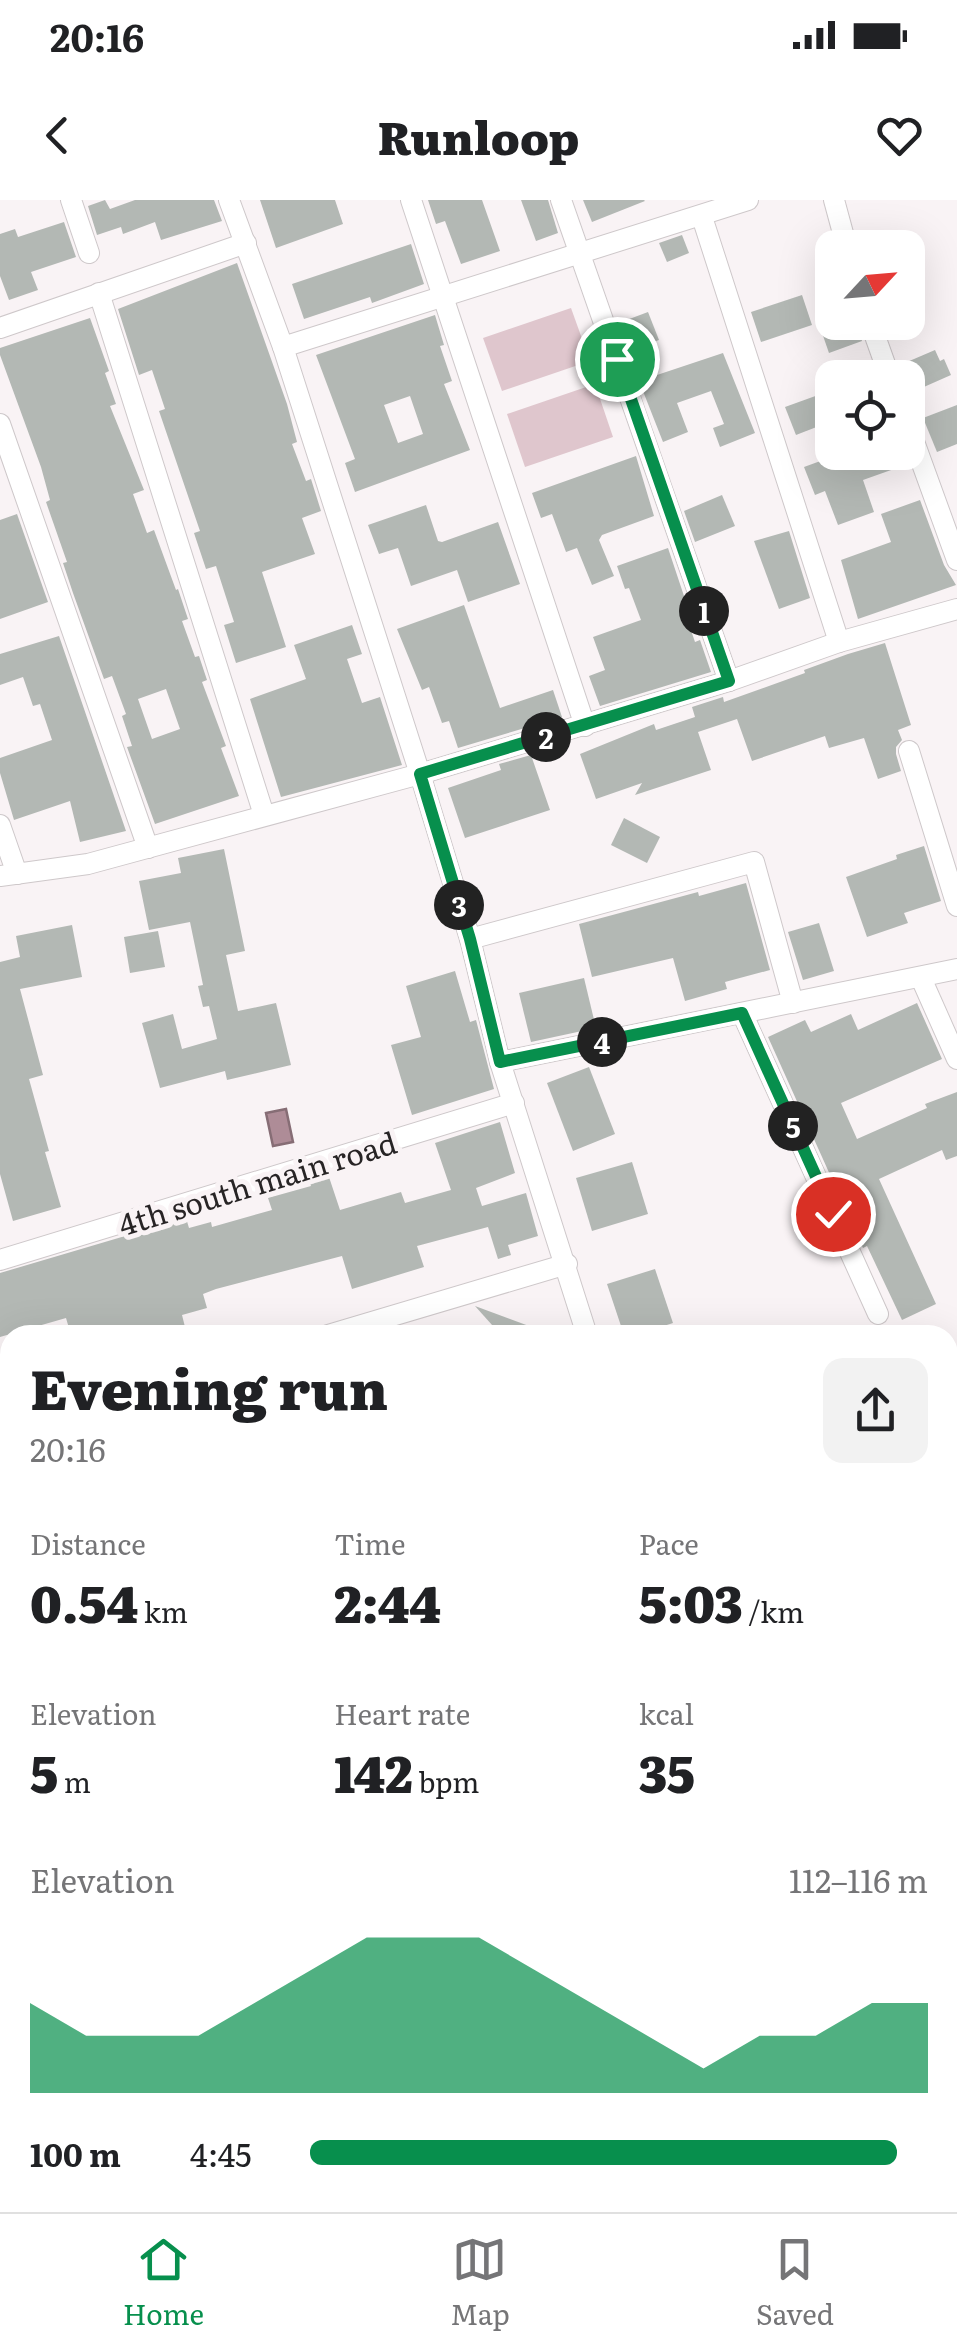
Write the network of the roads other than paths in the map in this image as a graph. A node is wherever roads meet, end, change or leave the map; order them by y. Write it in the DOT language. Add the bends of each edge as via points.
graph roads {
  1 [pos="71,200"];
  2 [pos="229,200"];
  3 [pos="411,200"];
  4 [pos="561,200"];
  5 [pos="748,200"];
  6 [pos="834,200"];
  7 [pos="702,217"];
  8 [pos="843,230"];
  9 [pos="246,243"];
  10 [pos="580,251"];
  11 [pos="89,253"];
  12 [pos="99,293"];
  13 [pos="443,295"];
  14 [pos="0,328"];
  15 [pos="283,348"];
  16 [pos="0,424"];
  17 [pos="924,470"];
  18 [pos="957,560"];
  19 [pos="957,609"];
  20 [pos="839,642"];
  21 [pos="729,681"];
  22 [pos="585,726"];
  23 [pos="909,751"];
  24 [pos="420,774"];
  25 [pos="264,815"];
  26 [pos="0,824"];
  27 [pos="148,848"];
  28 [pos="8,875"];
  29 [pos="957,906"];
  30 [pos="470,939"];
  31 [pos="957,970"];
  32 [pos="921,978"];
  33 [pos="793,1003"];
  34 [pos="742,1013"];
  35 [pos="957,1058"];
  36 [pos="500,1062"];
  37 [pos="514,1104"];
  38 [pos="0,1260"];
  39 [pos="567,1264"];
  40 [pos="878,1314"];
  41 [pos="362,1325"];
  42 [pos="584,1325"];
  1 -- 11 [label="street"];
  2 -- 9 [label="street"];
  3 -- 13 [label="street"];
  4 -- 10 [label="street"];
  5 -- 7 [label="street"];
  6 -- 8 [label="street"];
  7 -- 10 [label="street"];
  7 -- 20 [label="street"];
  9 -- 12 [label="street"];
  9 -- 15 [label="street"];
  10 -- 13 [label="street"];
  10 -- 21 [label="street"];
  12 -- 14 [label="street"];
  12 -- 25 [label="street"];
  13 -- 15 [label="street"];
  13 -- 22 [label="street"];
  15 -- 24 [label="street"];
  16 -- 27 [label="street"];
  17 -- 18 [label="street"];
  19 -- 20 [label="street"];
  20 -- 21 [label="street"];
  21 -- 22 [label="street"];
  22 -- 24 [label="street"];
  23 -- 29 [label="street"];
  24 -- 25 [label="street"];
  24 -- 30 [label="street"];
  25 -- 27 [label="street"];
  26 -- 28 [label="street"];
  27 -- 28 [label="street"];
  30 -- 33 [label="street" via="754,862"];
  30 -- 36 [label="street"];
  31 -- 32 [label="street"];
  32 -- 33 [label="street"];
  32 -- 35 [label="street"];
  33 -- 34 [label="street"];
  34 -- 36 [label="street"];
  34 -- 40 [label="street"];
  36 -- 37 [label="street"];
  37 -- 38 [label="street, 4th south main road"];
  37 -- 39 [label="street"];
  39 -- 41 [label="street"];
  39 -- 42 [label="street"];
}
